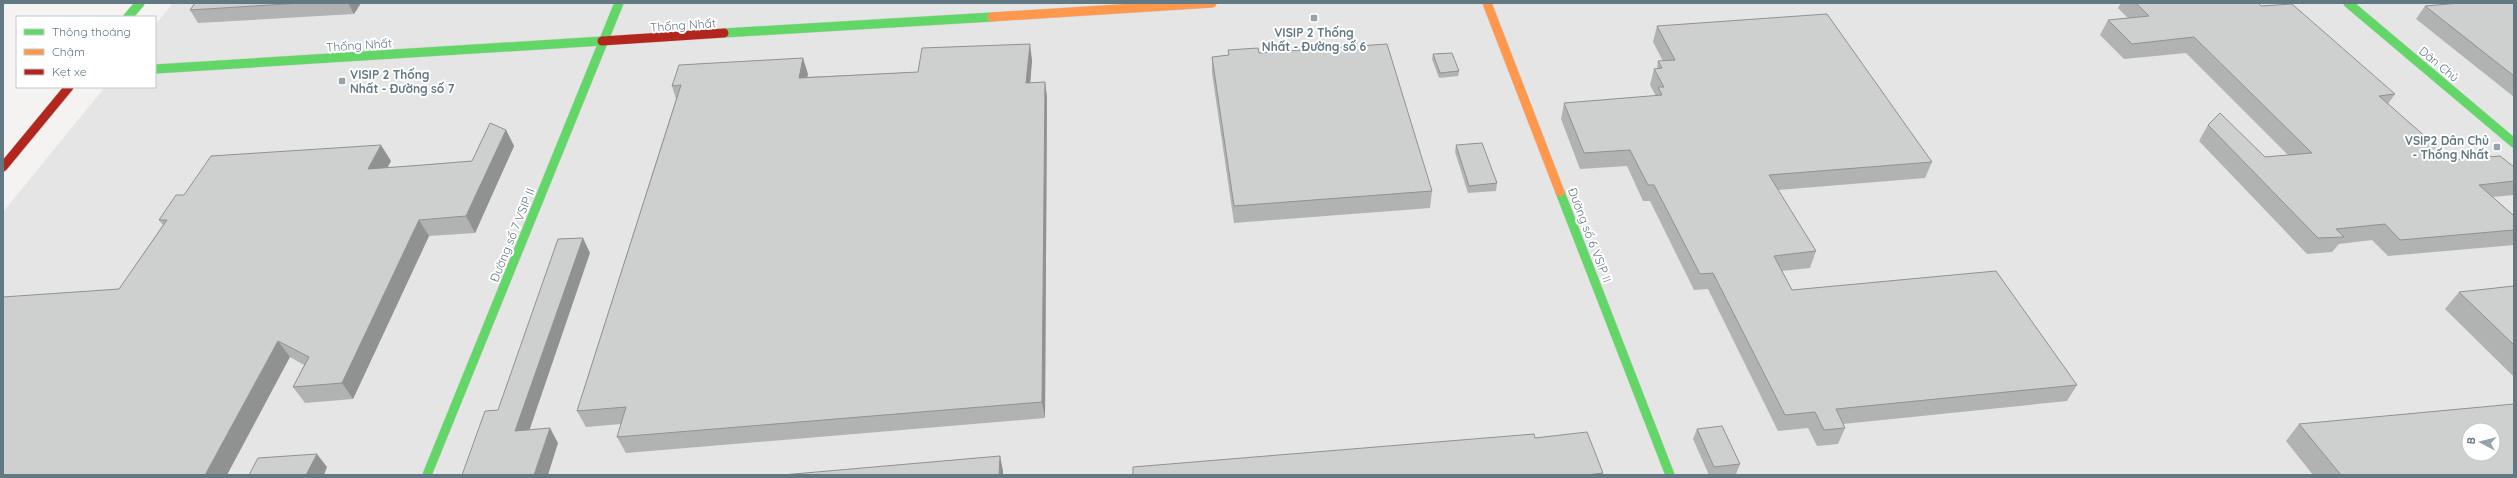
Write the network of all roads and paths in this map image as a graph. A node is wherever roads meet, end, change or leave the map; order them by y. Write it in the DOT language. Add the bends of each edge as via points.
graph roads {
  1 [pos="140,3"];
  2 [pos="619,3"];
  3 [pos="1212,3"];
  4 [pos="1487,3"];
  5 [pos="2348,3"];
  6 [pos="129,16"];
  7 [pos="604,42"];
  8 [pos="156,69"];
  9 [pos="68,88"];
  10 [pos="2514,143"];
  11 [pos="3,167"];
  12 [pos="427,475"];
  13 [pos="1670,475"];
  1 -- 6 [label="street"];
  2 -- 7 [label="street, Đường số 7 VSIP II"];
  3 -- 7 [label="street, Thống Nhất"];
  4 -- 13 [label="street, Đường số 6 VSIP II"];
  5 -- 10 [label="street, Dân Chủ"];
  7 -- 8 [label="street, Thống Nhất"];
  7 -- 12 [label="street, Đường số 7 VSIP II"];
  9 -- 11 [label="street"];
}
